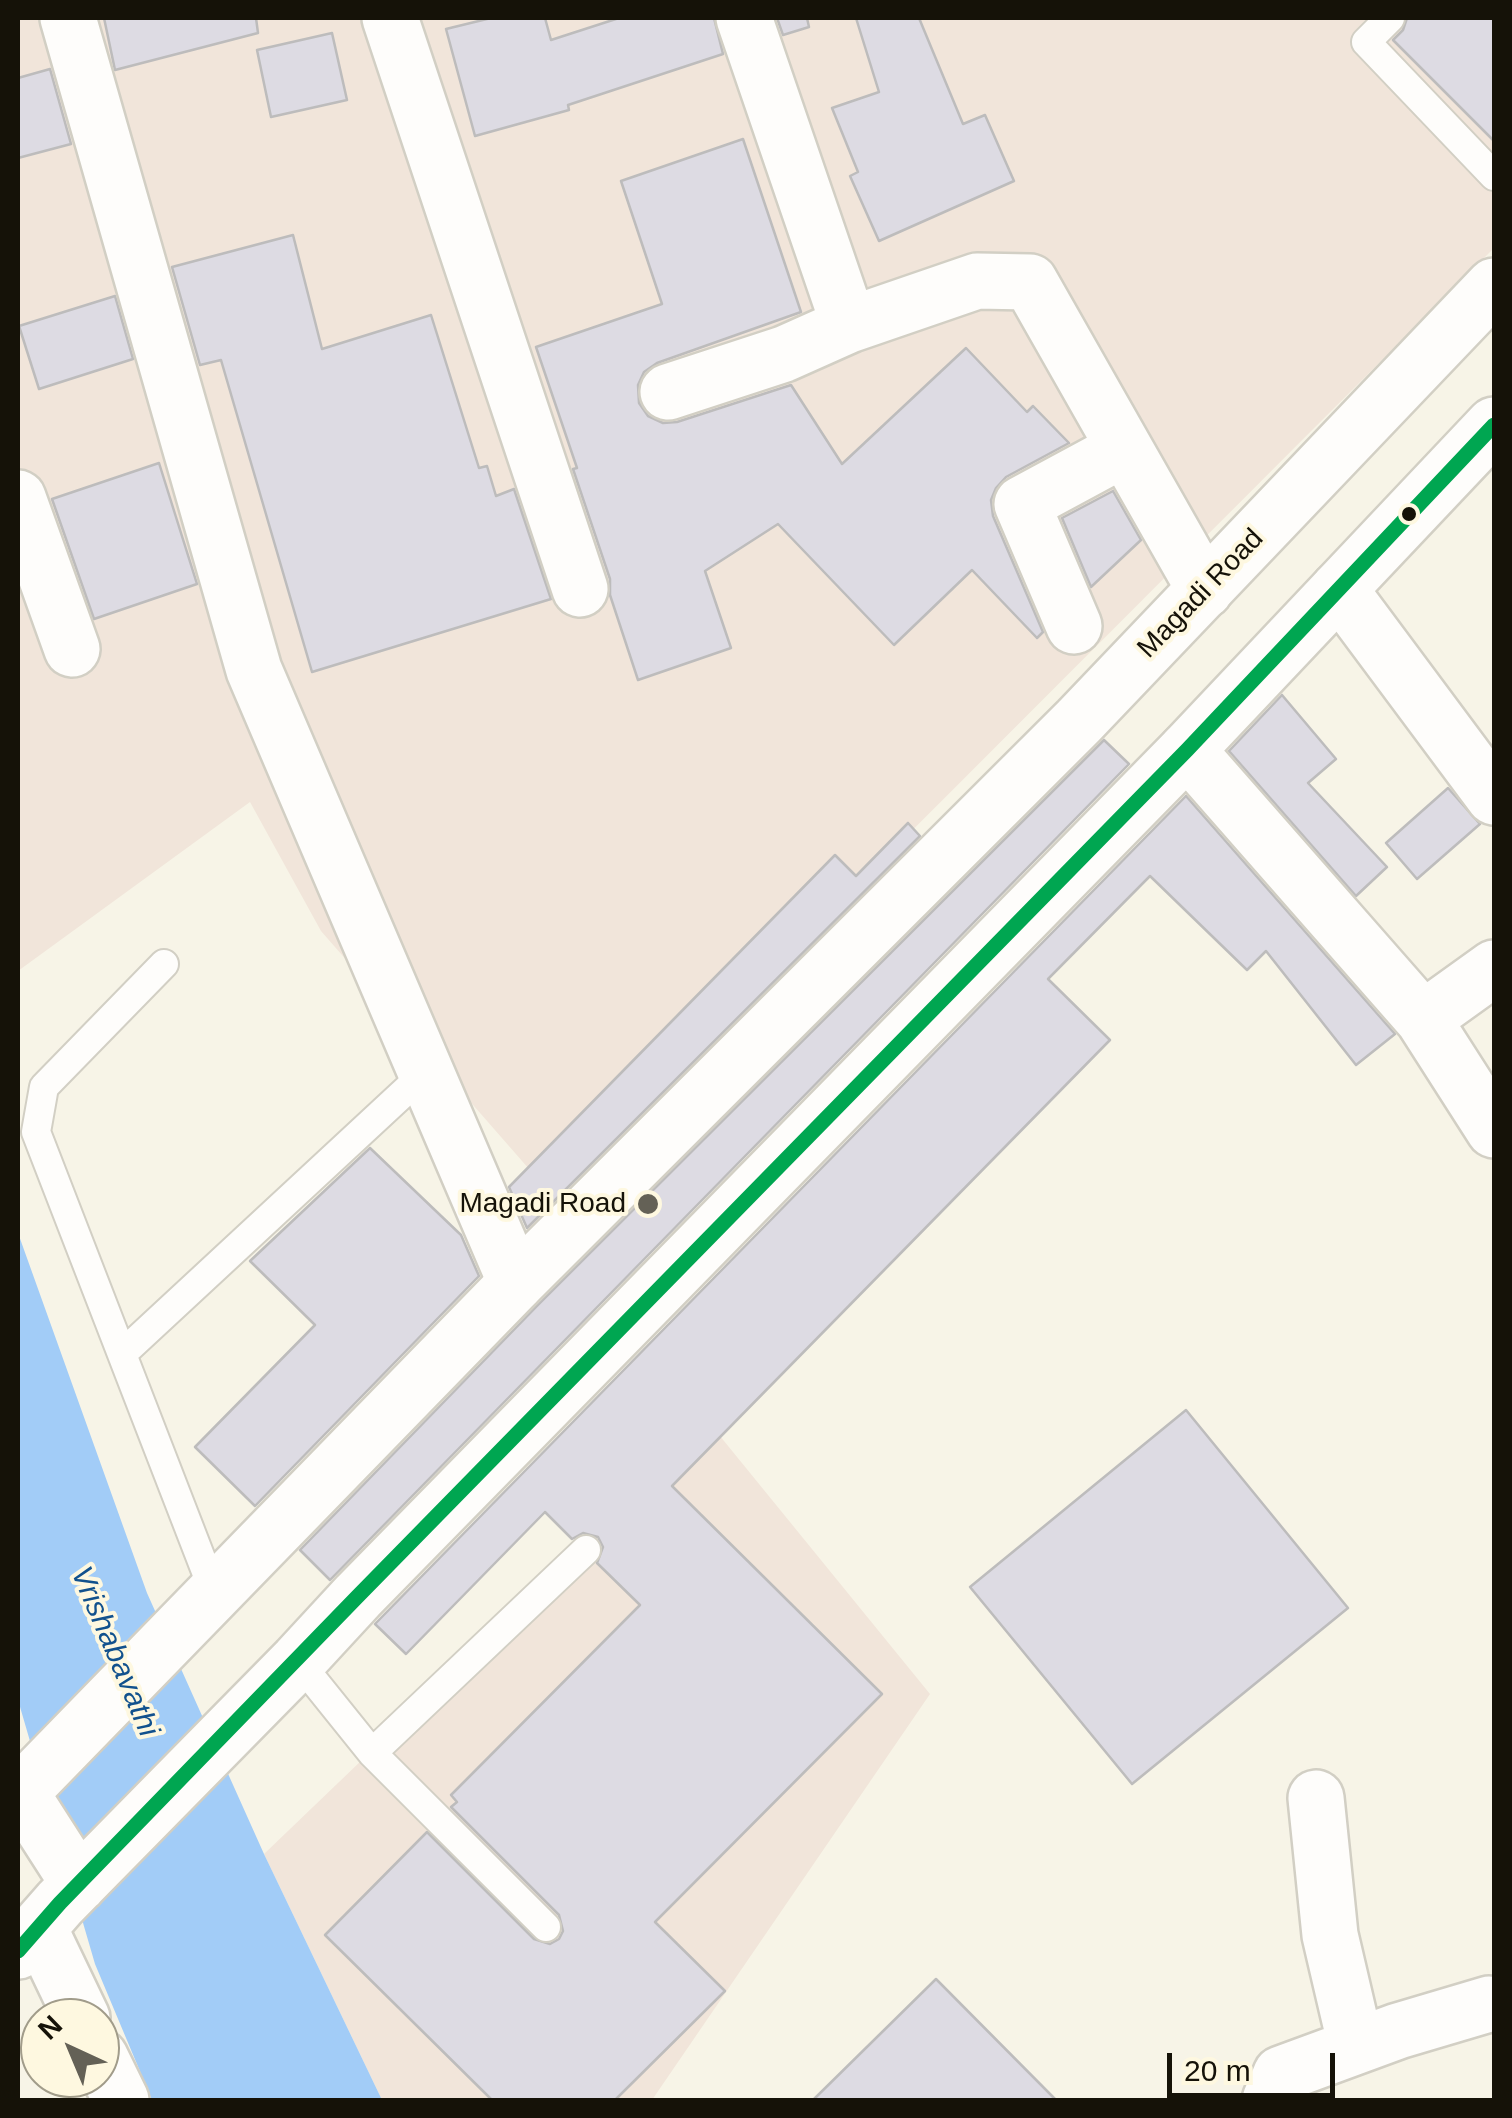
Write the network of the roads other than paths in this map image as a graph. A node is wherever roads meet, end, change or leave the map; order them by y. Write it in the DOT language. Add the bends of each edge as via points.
graph roads {
  1 [pos="68,18"];
  2 [pos="390,18"];
  3 [pos="744,18"];
  4 [pos="1390,18"];
  5 [pos="1494,176"];
  6 [pos="1494,286"];
  7 [pos="850,325"];
  8 [pos="668,392"];
  9 [pos="1494,425"];
  10 [pos="1124,449"];
  11 [pos="18,498"];
  12 [pos="1339,589"];
  13 [pos="580,590"];
  14 [pos="1205,590"];
  15 [pos="1074,626"];
  16 [pos="72,650"];
  17 [pos="1188,750"];
  18 [pos="1494,794"];
  19 [pos="164,964"];
  20 [pos="1494,968"];
  21 [pos="1423,1018"];
  22 [pos="426,1072"];
  23 [pos="1494,1130"];
  24 [pos="516,1283"];
  25 [pos="123,1353"];
  26 [pos="586,1550"];
  27 [pos="214,1592"];
  28 [pos="292,1667"];
  29 [pos="372,1753"];
  30 [pos="19,1794"];
  31 [pos="1316,1798"];
  32 [pos="49,1917"];
  33 [pos="546,1927"];
  34 [pos="75,1998"];
  35 [pos="1493,2000"];
  36 [pos="1356,2046"];
  37 [pos="1270,2100"];
  1 -- 22 [label="street" via="254,670"];
  2 -- 13 [label="street"];
  3 -- 7 [label="street"];
  4 -- 5 [label="lane" via="1366,42"];
  6 -- 14 [label="street, Magadi Road"];
  7 -- 8 [label="street"];
  7 -- 10 [label="street" via="977,282 1030,282"];
  9 -- 12 [label="street"];
  10 -- 14 [label="street"];
  10 -- 15 [label="street" via="1022,504"];
  11 -- 16 [label="street"];
  12 -- 17 [label="street"];
  12 -- 18 [label="street"];
  14 -- 24 [label="street, Magadi Road"];
  17 -- 21 [label="street"];
  17 -- 28 [label="street"];
  19 -- 25 [label="lane" via="44,1087 36,1132"];
  20 -- 21 [label="street"];
  21 -- 23 [label="street"];
  22 -- 24 [label="street"];
  22 -- 25 [label="lane"];
  24 -- 27 [label="street, Magadi Road"];
  25 -- 27 [label="lane"];
  26 -- 29 [label="lane"];
  27 -- 30 [label="street, Magadi Road"];
  28 -- 29 [label="lane"];
  28 -- 32 [label="street"];
  29 -- 33 [label="lane"];
  30 -- 32 [label="street"];
  31 -- 36 [label="street" via="1330,1935"];
  32 -- 34 [label="street"];
  35 -- 36 [label="street"];
  36 -- 37 [label="street" via="1281,2074"];
}
